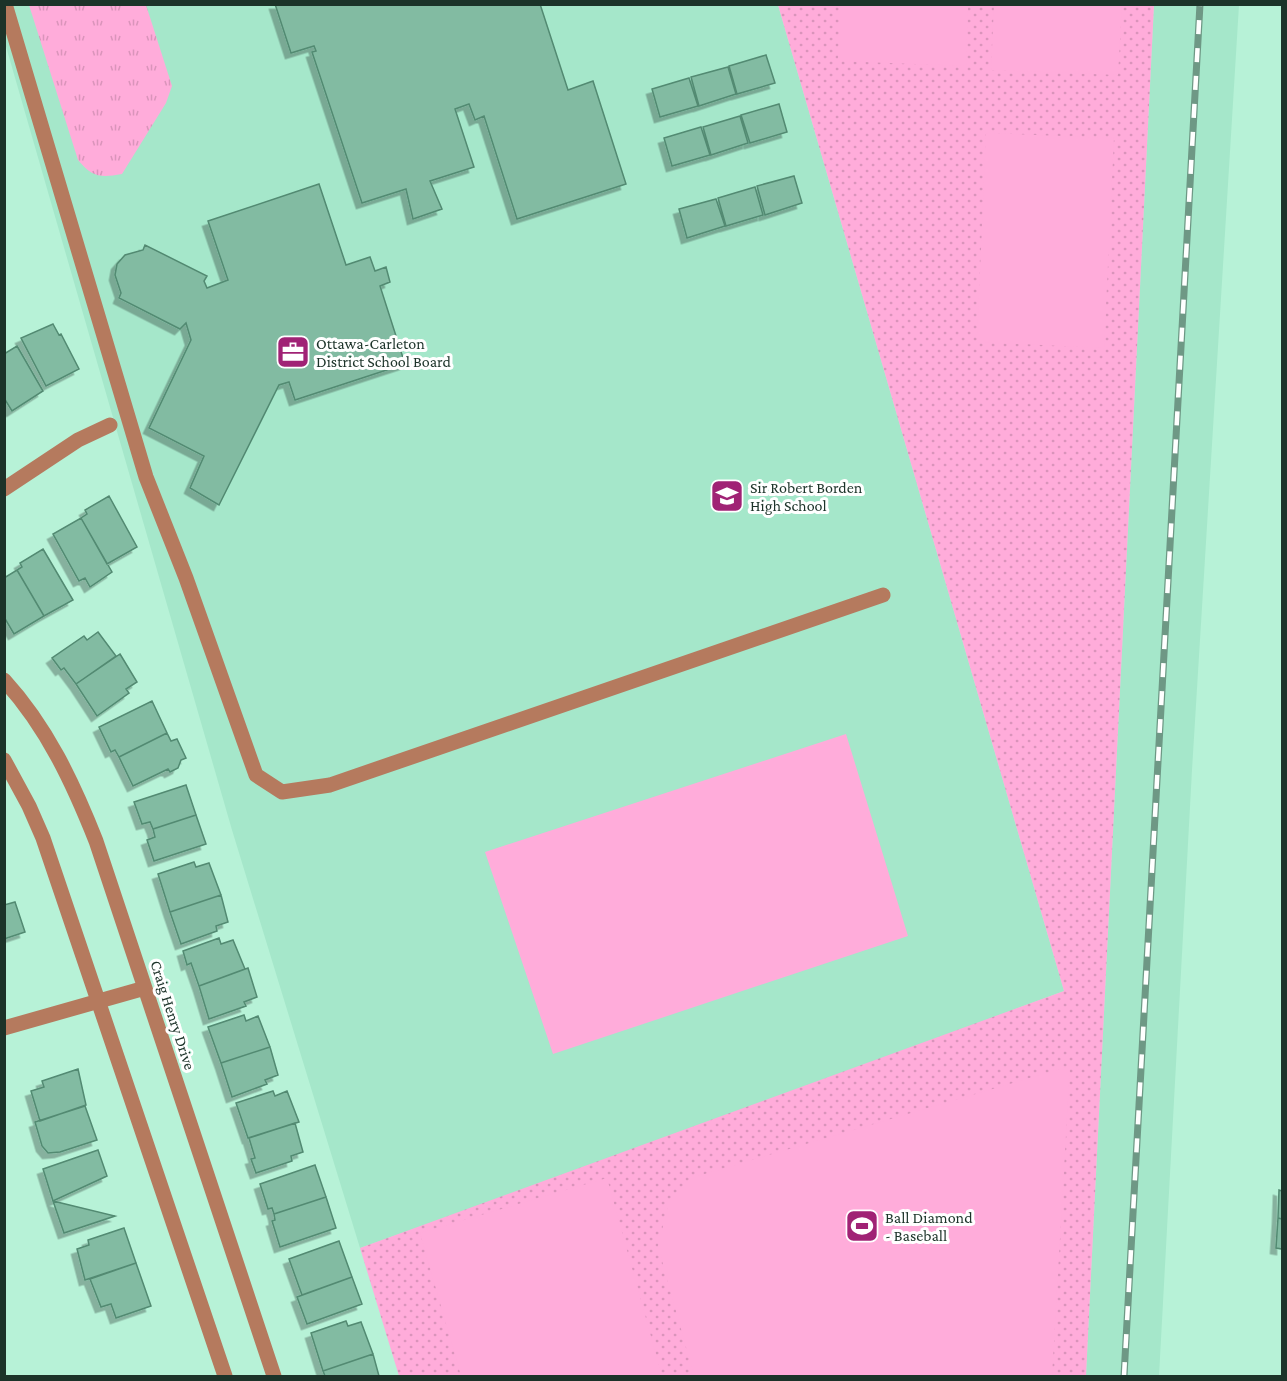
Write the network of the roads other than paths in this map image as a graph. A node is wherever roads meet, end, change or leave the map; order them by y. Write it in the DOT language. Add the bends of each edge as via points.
graph roads {
  1 [pos="5,4"];
  2 [pos="110,424"];
  3 [pos="4,489"];
  4 [pos="883,595"];
  5 [pos="4,680"];
  6 [pos="4,760"];
  7 [pos="145,988"];
  8 [pos="99,1002"];
  9 [pos="4,1028"];
  10 [pos="225,1377"];
  11 [pos="274,1377"];
  1 -- 4 [label="street" via="146,477 256,775 282,792 330,785"];
  2 -- 3 [label="street" via="78,440"];
  5 -- 7 [label="street, Craig Henry Drive" via="36,718 70,779 96,841"];
  6 -- 8 [label="street" via="43,838"];
  7 -- 8 [label="street"];
  7 -- 11 [label="street, Craig Henry Drive"];
  8 -- 9 [label="street"];
  8 -- 10 [label="street"];
}
